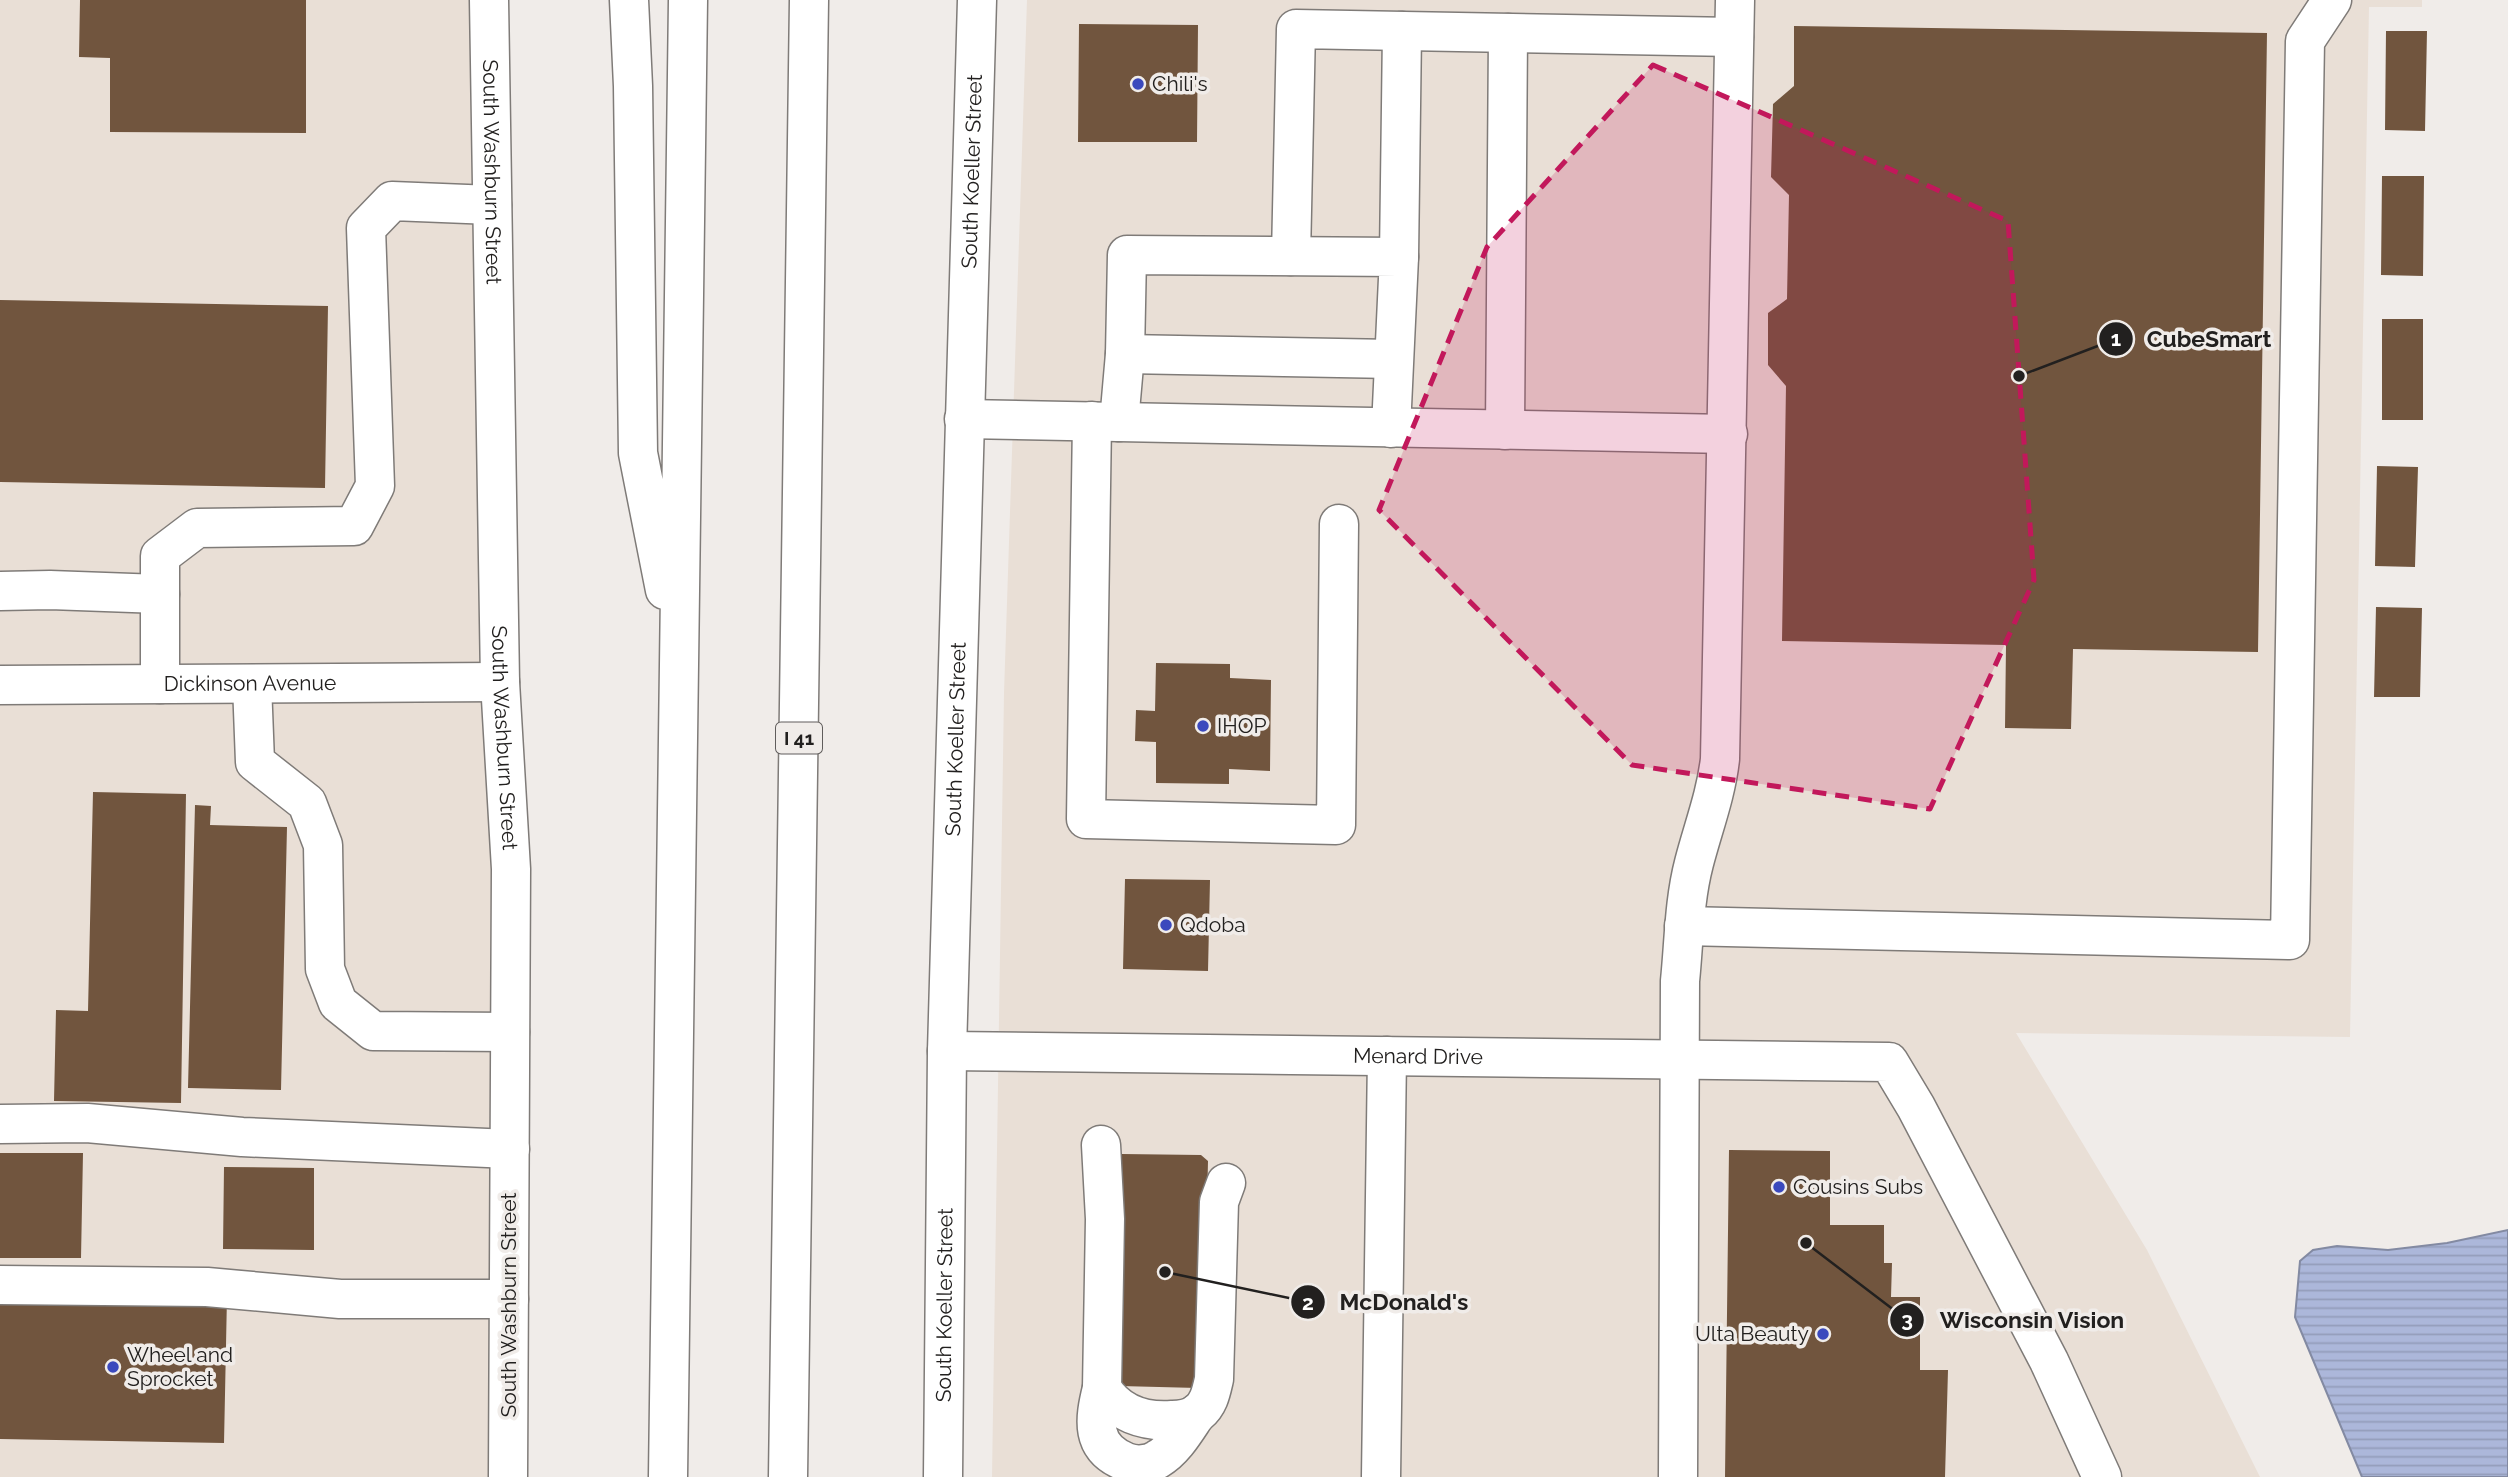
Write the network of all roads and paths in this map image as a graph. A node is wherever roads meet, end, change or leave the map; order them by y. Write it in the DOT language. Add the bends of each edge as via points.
graph roads {
  1 [pos="489,0"];
  2 [pos="629,0"];
  3 [pos="688,0"];
  4 [pos="809,0"];
  5 [pos="977,0"];
  6 [pos="2332,0"];
  7 [pos="1735,18"];
  8 [pos="1402,31"];
  9 [pos="1507,33"];
  10 [pos="492,205"];
  11 [pos="1291,256"];
  12 [pos="1399,257"];
  13 [pos="1125,354"];
  14 [pos="1393,359"];
  15 [pos="964,419"];
  16 [pos="1105,422"];
  17 [pos="1391,428"];
  18 [pos="1505,430"];
  19 [pos="1728,434"];
  20 [pos="1339,524"];
  21 [pos="0,591"];
  22 [pos="160,594"];
  23 [pos="680,667"];
  24 [pos="500,682"];
  25 [pos="160,684"];
  26 [pos="252,684"];
  27 [pos="0,685"];
  28 [pos="1684,926"];
  29 [pos="510,1032"];
  30 [pos="947,1051"];
  31 [pos="1387,1056"];
  32 [pos="1679,1060"];
  33 [pos="0,1124"];
  34 [pos="1101,1145"];
  35 [pos="510,1149"];
  36 [pos="1226,1183"];
  37 [pos="0,1285"];
  38 [pos="509,1299"];
  39 [pos="508,1477"];
  40 [pos="668,1477"];
  41 [pos="788,1477"];
  42 [pos="943,1477"];
  43 [pos="1381,1477"];
  44 [pos="1678,1477"];
  45 [pos="2102,1477"];
  1 -- 10 [label="main road, South Washburn Street"];
  2 -- 23 [label="main road" via="638,453"];
  3 -- 23 [label="main road"];
  4 -- 41 [label="main road, I 41"];
  5 -- 15 [label="main road, South Koeller Street"];
  6 -- 28 [label="main road" via="2305,41 2290,940"];
  7 -- 9 [label="main road"];
  7 -- 19 [label="main road"];
  8 -- 9 [label="main road"];
  8 -- 11 [label="main road" via="1296,29"];
  8 -- 12 [label="main road"];
  9 -- 18 [label="main road"];
  10 -- 22 [label="main road" via="392,201 366,228 375,486 354,526 198,528 160,556"];
  10 -- 24 [label="main road, South Washburn Street"];
  11 -- 12 [label="main road"];
  11 -- 13 [label="main road" via="1127,254"];
  12 -- 14 [label="main road"];
  13 -- 14 [label="main road"];
  13 -- 16 [label="main road"];
  14 -- 17 [label="main road"];
  15 -- 16 [label="main road"];
  15 -- 30 [label="main road, South Koeller Street"];
  16 -- 17 [label="main road"];
  16 -- 20 [label="main road" via="1086,820 1336,825"];
  17 -- 18 [label="main road"];
  18 -- 19 [label="main road"];
  19 -- 28 [label="main road" via="1720,759"];
  21 -- 22 [label="main road"];
  22 -- 25 [label="main road"];
  23 -- 40 [label="main road"];
  24 -- 26 [label="main road, Dickinson Avenue"];
  24 -- 29 [label="main road, South Washburn Street" via="511,869"];
  25 -- 26 [label="main road, Dickinson Avenue"];
  25 -- 27 [label="main road, Dickinson Avenue"];
  26 -- 29 [label="main road" via="255,762 307,803 323,845 325,969 338,1003 373,1031"];
  28 -- 32 [label="main road"];
  29 -- 35 [label="main road, South Washburn Street"];
  30 -- 31 [label="main road, Menard Drive"];
  30 -- 42 [label="main road, South Koeller Street"];
  31 -- 32 [label="main road, Menard Drive"];
  31 -- 43 [label="main road"];
  32 -- 44 [label="main road"];
  32 -- 45 [label="main road, Menard Drive" via="1889,1062 2049,1361"];
  33 -- 35 [label="main road" via="88,1123 242,1137"];
  34 -- 36 [label="main road" via="1105,1219 1102,1388 1109,1400 1140,1418 1182,1419 1197,1413 1209,1399 1214,1379 1219,1202"];
  35 -- 38 [label="main road, South Washburn Street"];
  37 -- 38 [label="main road" via="207,1287 340,1299"];
  38 -- 39 [label="main road, South Washburn Street"];
}
